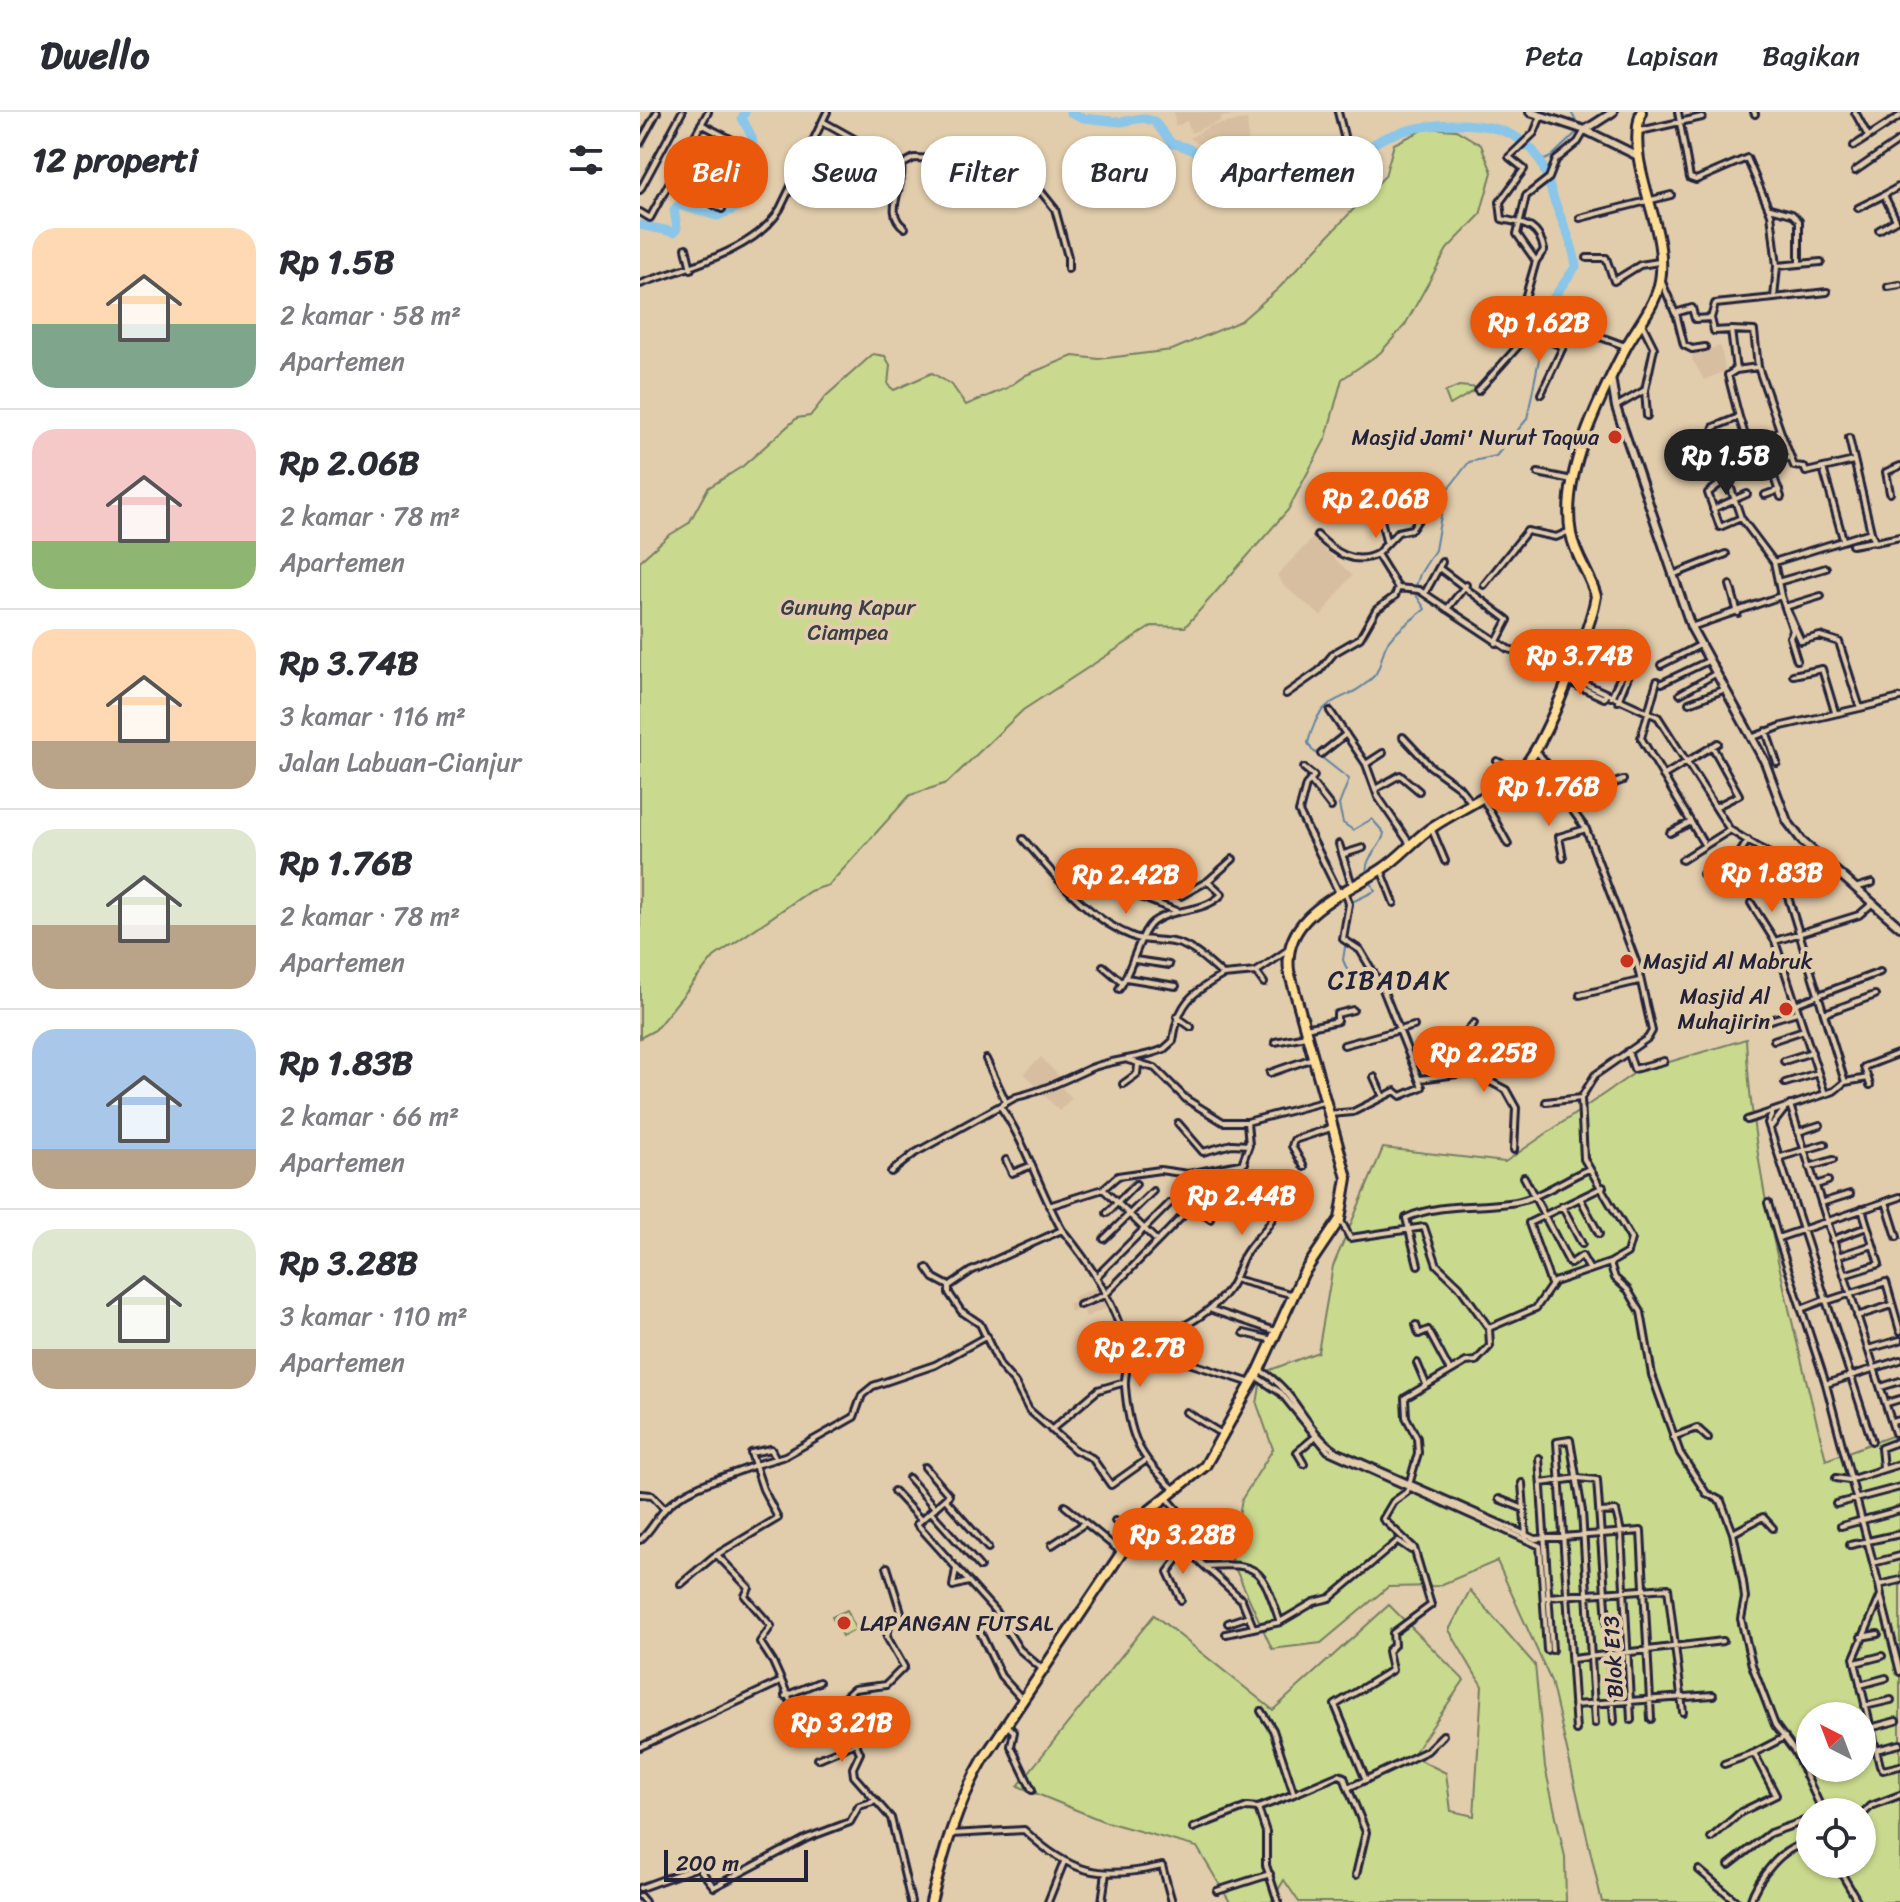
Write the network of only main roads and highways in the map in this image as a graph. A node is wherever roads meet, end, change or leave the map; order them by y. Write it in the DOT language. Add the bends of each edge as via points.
graph roads {
  1 [pos="1530,112"];
  2 [pos="1613,112"];
  3 [pos="1641,112"];
  4 [pos="1585,130"];
  5 [pos="1638,156"];
  6 [pos="1611,377"];
  7 [pos="1900,927"];
  8 [pos="931,1902"];
  1 -- 4 [label="main road"];
  2 -- 4 [label="main road"];
  3 -- 5 [label="highway"];
  4 -- 5 [label="main road"];
  5 -- 6 [label="highway" via="1651,201 1661,278 1656,297"];
  6 -- 7 [label="main road" via="1616,407 1691,627 1765,762 1791,828"];
  6 -- 8 [label="highway" via="1574,480 1570,531 1596,596 1536,751 1518,772 1316,909 1290,948 1289,971 1347,1178 1340,1219 1315,1254 1205,1466 1150,1510 971,1780 948,1834"];
}
